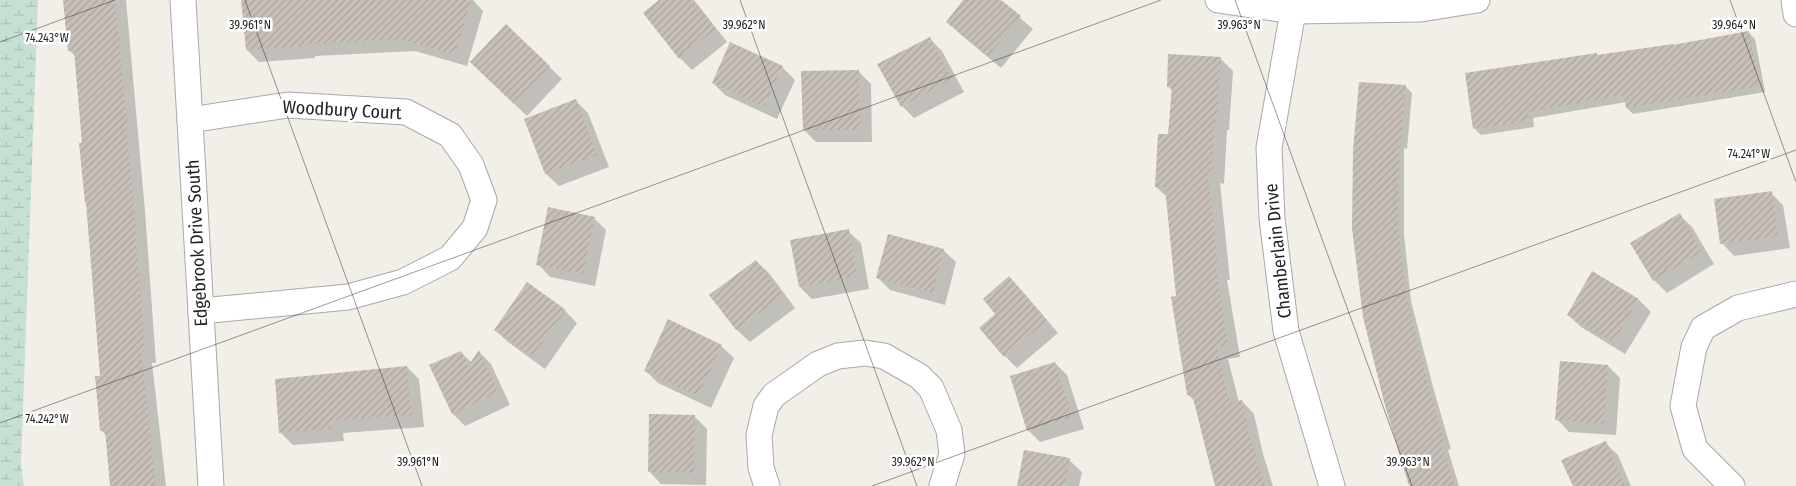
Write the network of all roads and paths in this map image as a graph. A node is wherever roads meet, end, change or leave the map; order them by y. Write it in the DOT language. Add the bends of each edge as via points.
graph roads {
  1 [pos="183,0"];
  2 [pos="1218,0"];
  3 [pos="1477,0"];
  4 [pos="1794,0"];
  5 [pos="1293,11"];
  6 [pos="1796,14"];
  7 [pos="190,120"];
  8 [pos="1796,294"];
  9 [pos="201,311"];
  10 [pos="211,486"];
  11 [pos="767,486"];
  12 [pos="942,486"];
  13 [pos="1332,486"];
  14 [pos="1732,486"];
  1 -- 7 [label="street, Edgebrook Drive South"];
  2 -- 5 [label="street"];
  3 -- 5 [label="street" via="1421,9"];
  4 -- 6 [label="street"];
  5 -- 13 [label="street, Chamberlain Drive" via="1269,148 1272,218 1286,331"];
  7 -- 9 [label="street, Edgebrook Drive South"];
  7 -- 9 [label="street, Woodbury Court" via="288,105 406,112 450,135 471,165 484,200 476,228 450,258 403,282 348,297"];
  8 -- 14 [label="street" via="1738,308 1704,328 1694,347 1683,406 1695,449"];
  9 -- 10 [label="street, Edgebrook Drive South"];
  11 -- 12 [label="street" via="761,468 759,435 766,406 774,395 818,364 838,356 865,353 884,356 920,376 931,388 949,430 952,454"];
}
